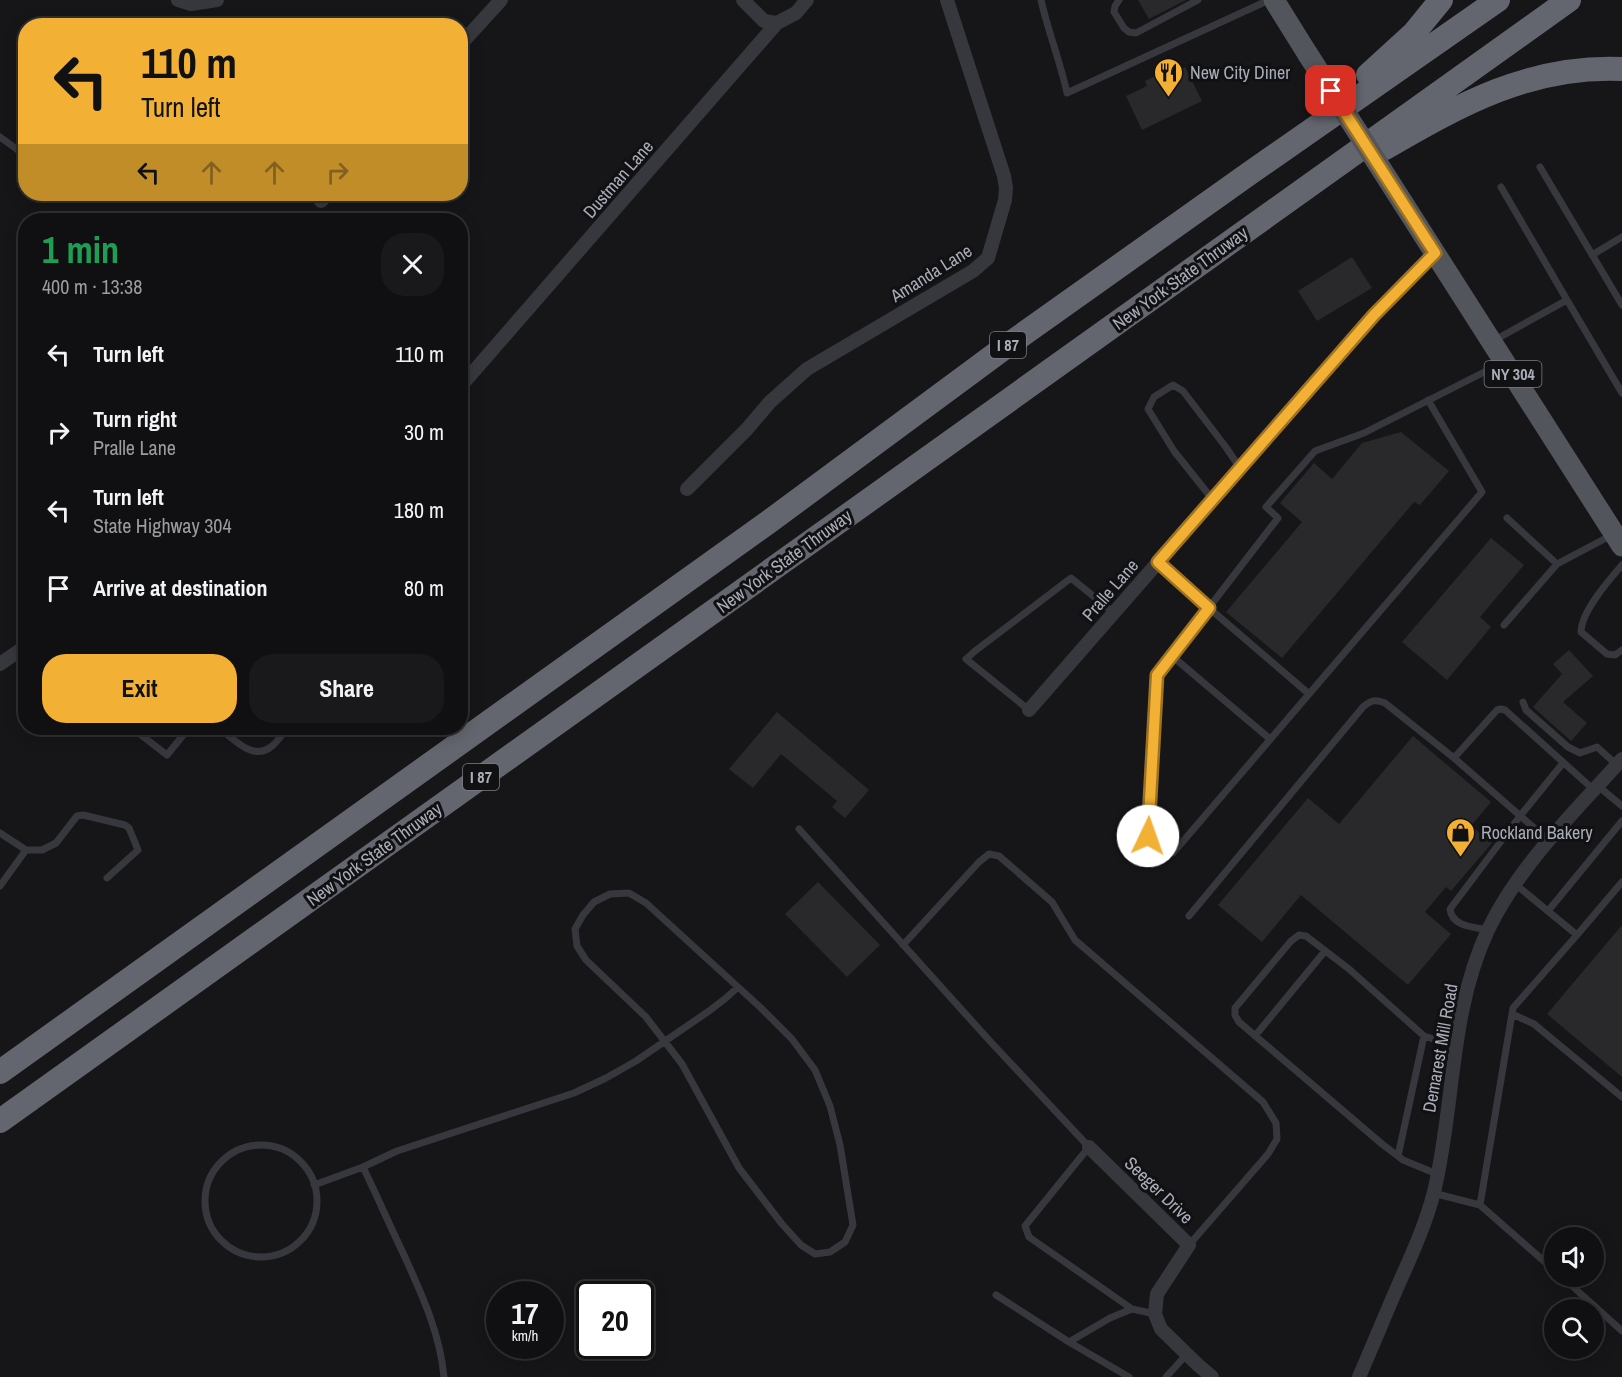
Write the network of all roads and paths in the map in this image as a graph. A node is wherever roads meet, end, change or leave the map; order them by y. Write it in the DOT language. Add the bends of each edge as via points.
graph roads {
  1 [pos="178,0"];
  2 [pos="217,0"];
  3 [pos="501,0"];
  4 [pos="743,0"];
  5 [pos="807,0"];
  6 [pos="947,0"];
  7 [pos="1041,0"];
  8 [pos="1119,0"];
  9 [pos="1198,0"];
  10 [pos="1269,0"];
  11 [pos="1274,0"];
  12 [pos="1441,0"];
  13 [pos="1498,0"];
  14 [pos="1569,0"];
  15 [pos="777,23"];
  16 [pos="468,36"];
  17 [pos="1622,69"];
  18 [pos="0,137"];
  19 [pos="18,150"];
  20 [pos="1540,167"];
  21 [pos="1250,172"];
  22 [pos="1501,187"];
  23 [pos="1261,220"];
  24 [pos="1622,237"];
  25 [pos="1435,253"];
  26 [pos="1592,255"];
  27 [pos="1567,300"];
  28 [pos="1622,305"];
  29 [pos="1492,342"];
  30 [pos="1505,362"];
  31 [pos="468,378"];
  32 [pos="1622,393"];
  33 [pos="1428,400"];
  34 [pos="1240,468"];
  35 [pos="687,489"];
  36 [pos="1213,500"];
  37 [pos="1507,518"];
  38 [pos="1618,540"];
  39 [pos="1158,562"];
  40 [pos="1557,564"];
  41 [pos="1622,565"];
  42 [pos="1209,608"];
  43 [pos="1114,613"];
  44 [pos="1504,625"];
  45 [pos="18,652"];
  46 [pos="1619,652"];
  47 [pos="1172,656"];
  48 [pos="0,664"];
  49 [pos="1309,694"];
  50 [pos="1523,702"];
  51 [pos="1029,710"];
  52 [pos="141,735"];
  53 [pos="183,735"];
  54 [pos="228,735"];
  55 [pos="282,735"];
  56 [pos="1270,739"];
  57 [pos="1454,758"];
  58 [pos="1620,762"];
  59 [pos="1563,763"];
  60 [pos="1596,788"];
  61 [pos="1622,806"];
  62 [pos="1520,816"];
  63 [pos="1622,821"];
  64 [pos="799,829"];
  65 [pos="0,833"];
  66 [pos="1550,841"];
  67 [pos="26,850"];
  68 [pos="107,878"];
  69 [pos="1622,882"];
  70 [pos="1515,884"];
  71 [pos="0,886"];
  72 [pos="1548,911"];
  73 [pos="1189,916"];
  74 [pos="1488,930"];
  75 [pos="1577,935"];
  76 [pos="903,945"];
  77 [pos="1325,951"];
  78 [pos="738,987"];
  79 [pos="1512,1014"];
  80 [pos="1255,1036"];
  81 [pos="1424,1036"];
  82 [pos="664,1041"];
  83 [pos="1456,1046"];
  84 [pos="0,1072"];
  85 [pos="1622,1097"];
  86 [pos="0,1121"];
  87 [pos="1089,1147"];
  88 [pos="1398,1156"];
  89 [pos="363,1167"];
  90 [pos="1437,1174"];
  91 [pos="314,1185"];
  92 [pos="1433,1193"];
  93 [pos="1480,1205"];
  94 [pos="1189,1245"];
  95 [pos="1544,1261"];
  96 [pos="1574,1287"];
  97 [pos="996,1295"];
  98 [pos="1132,1309"];
  99 [pos="1155,1314"];
  100 [pos="1622,1331"];
  101 [pos="1069,1342"];
  102 [pos="1187,1354"];
  103 [pos="444,1377"];
  104 [pos="1129,1377"];
  105 [pos="1166,1377"];
  106 [pos="1212,1377"];
  107 [pos="1359,1377"];
  1 -- 2 [label="street" via="191,4"];
  3 -- 16 [label="street"];
  4 -- 15 [label="street" via="764,21"];
  5 -- 15 [label="street, Dustman Lane"];
  6 -- 35 [label="street, Amanda Lane" via="1006,188 988,258 973,271 807,369"];
  7 -- 10 [label="lane" via="1067,93"];
  8 -- 9 [label="lane" via="1114,12 1124,28 1136,33"];
  11 -- 25 [label="main road, NY 304, bridge"];
  12 -- 21 [label="highway" via="1392,54"];
  13 -- 21 [label="highway, I 87"];
  14 -- 23 [label="highway, New York State Thruway / I 87"];
  15 -- 31 [label="street, Dustman Lane"];
  17 -- 23 [label="highway" via="1563,72 1478,97"];
  18 -- 19 [label="lane"];
  20 -- 26 [label="lane"];
  21 -- 84 [label="highway, I 87"];
  22 -- 27 [label="lane"];
  23 -- 86 [label="highway, New York State Thruway / I 87"];
  24 -- 26 [label="lane"];
  25 -- 29 [label="main road, NY 304"];
  25 -- 34 [label="street, Pralle Lane" via="1374,315"];
  26 -- 28 [label="lane"];
  27 -- 29 [label="lane"];
  27 -- 32 [label="lane"];
  29 -- 30 [label="main road, NY 304"];
  30 -- 33 [label="lane"];
  30 -- 38 [label="main road, NY 304"];
  33 -- 42 [label="lane" via="1364,433 1315,451 1266,507 1278,518"];
  33 -- 49 [label="lane" via="1482,492"];
  34 -- 36 [label="street, Pralle Lane"];
  34 -- 36 [label="lane" via="1183,391 1173,385 1154,397 1148,409 1174,451"];
  36 -- 39 [label="street, Pralle Lane"];
  37 -- 40 [label="lane"];
  38 -- 40 [label="lane"];
  39 -- 42 [label="lane"];
  39 -- 43 [label="street, Pralle Lane"];
  40 -- 44 [label="lane"];
  41 -- 46 [label="lane" via="1600,590 1581,624 1581,632 1607,654"];
  42 -- 47 [label="lane"];
  42 -- 49 [label="lane"];
  43 -- 51 [label="street, Pralle Lane"];
  43 -- 51 [label="lane" via="1071,578 966,659"];
  45 -- 48 [label="street"];
  47 -- 56 [label="lane"];
  47 -- 56 [label="lane" via="1157,675 1148,836 1158,850 1173,853"];
  49 -- 56 [label="lane"];
  50 -- 58 [label="lane" via="1526,710 1568,747 1580,753 1597,747"];
  52 -- 53 [label="lane" via="167,755"];
  54 -- 55 [label="lane" via="243,747 258,752 266,750"];
  57 -- 59 [label="lane" via="1501,709"];
  57 -- 62 [label="lane"];
  57 -- 73 [label="lane" via="1385,703 1370,701"];
  58 -- 60 [label="street, Demarest Mill Road"];
  59 -- 60 [label="lane"];
  59 -- 62 [label="lane"];
  60 -- 61 [label="lane"];
  60 -- 66 [label="street, Demarest Mill Road"];
  62 -- 66 [label="lane"];
  62 -- 74 [label="lane" via="1450,909 1455,921"];
  63 -- 72 [label="lane"];
  64 -- 76 [label="lane"];
  65 -- 67 [label="lane"];
  66 -- 70 [label="street, Demarest Mill Road"];
  67 -- 68 [label="lane" via="42,850 56,843 77,816 125,825 138,850"];
  67 -- 71 [label="lane"];
  69 -- 75 [label="lane"];
  70 -- 72 [label="lane"];
  70 -- 74 [label="street, Demarest Mill Road"];
  72 -- 75 [label="lane"];
  74 -- 83 [label="street, Demarest Mill Road" via="1469,981"];
  75 -- 79 [label="lane"];
  76 -- 87 [label="lane"];
  76 -- 94 [label="lane" via="979,862 988,854 999,856 1052,902 1075,940 1263,1102 1276,1123 1277,1139 1269,1154"];
  77 -- 80 [label="lane"];
  77 -- 80 [label="lane" via="1299,935 1235,1008 1239,1022"];
  77 -- 81 [label="lane"];
  78 -- 82 [label="lane"];
  78 -- 82 [label="lane" via="646,903 629,893 610,894 594,902 575,929 577,946"];
  78 -- 82 [label="lane" via="792,1039 815,1070 840,1145 853,1225 845,1242 815,1254 782,1224 739,1168 682,1064"];
  79 -- 85 [label="lane" via="1534,1024"];
  79 -- 93 [label="lane"];
  80 -- 88 [label="lane"];
  81 -- 83 [label="lane"];
  81 -- 88 [label="lane"];
  82 -- 89 [label="lane" via="636,1061 574,1093 397,1151"];
  83 -- 90 [label="street, Demarest Mill Road"];
  87 -- 94 [label="street, Seeger Drive"];
  87 -- 98 [label="lane" via="1025,1226 1029,1237"];
  88 -- 90 [label="lane"];
  89 -- 91 [label="lane"];
  89 -- 103 [label="lane" via="428,1307 443,1359"];
  90 -- 92 [label="street, Demarest Mill Road"];
  91 -- 91 [label="lane" via="304,1165 291,1153 274,1146 239,1149 212,1174 206,1192 206,1211 212,1229 232,1249 260,1257 278,1254 308,1232 315,1216"];
  92 -- 93 [label="lane"];
  92 -- 107 [label="street, Demarest Mill Road" via="1415,1248"];
  93 -- 95 [label="lane"];
  94 -- 99 [label="street, Seeger Drive" via="1157,1294"];
  96 -- 100 [label="lane"];
  97 -- 101 [label="lane"];
  98 -- 99 [label="lane"];
  98 -- 101 [label="lane"];
  99 -- 102 [label="street" via="1161,1329"];
  101 -- 104 [label="lane"];
  102 -- 105 [label="lane"];
  102 -- 106 [label="street"];
}
